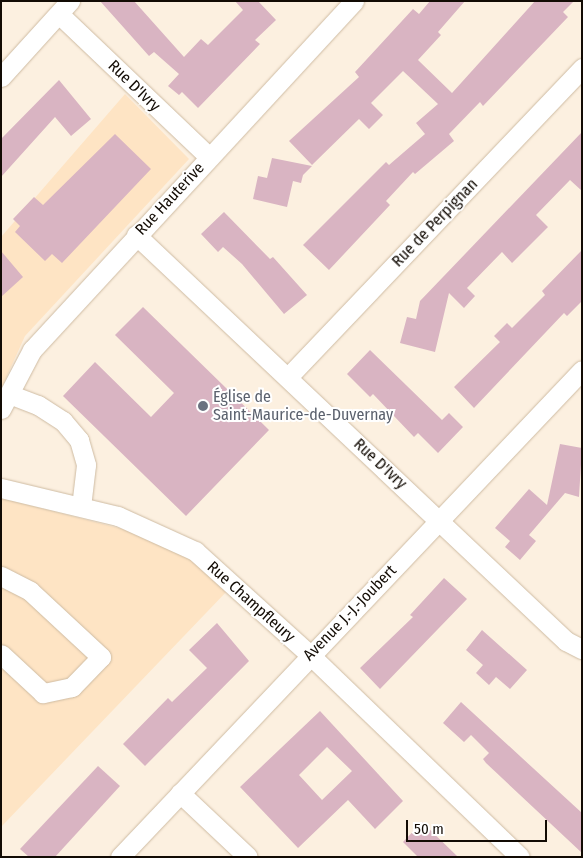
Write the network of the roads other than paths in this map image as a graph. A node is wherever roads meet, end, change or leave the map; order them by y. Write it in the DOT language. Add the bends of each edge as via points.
graph roads {
  1 [pos="354,1"];
  2 [pos="64,8"];
  3 [pos="582,68"];
  4 [pos="1,77"];
  5 [pos="208,157"];
  6 [pos="136,235"];
  7 [pos="582,370"];
  8 [pos="288,377"];
  9 [pos="5,401"];
  10 [pos="1,488"];
  11 [pos="81,507"];
  12 [pos="439,519"];
  13 [pos="1,576"];
  14 [pos="582,649"];
  15 [pos="1,654"];
  16 [pos="310,655"];
  17 [pos="180,793"];
  18 [pos="120,857"];
  19 [pos="248,857"];
  20 [pos="520,857"];
  1 -- 5 [label="street, Rue Hauterive"];
  2 -- 4 [label="street"];
  2 -- 5 [label="street, Rue D'Ivry"];
  3 -- 8 [label="street, Rue de Perpignan"];
  5 -- 6 [label="street, Rue Hauterive"];
  6 -- 8 [label="street, Rue D'Ivry"];
  6 -- 9 [label="street, Rue Hauterive" via="32,350"];
  7 -- 12 [label="street, Avenue J.-J.-Joubert"];
  8 -- 12 [label="street, Rue D'Ivry"];
  9 -- 11 [label="street" via="38,404 63,421 79,440 86,465"];
  10 -- 11 [label="street, Rue Champfleury"];
  11 -- 16 [label="street, Rue Champfleury" via="118,516 194,551"];
  12 -- 14 [label="street, Rue D'Ivry" via="566,642"];
  12 -- 16 [label="street, Avenue J.-J.-Joubert"];
  13 -- 15 [label="street" via="30,591 101,657 72,687 43,693"];
  16 -- 17 [label="street, Avenue J.-J.-Joubert"];
  16 -- 20 [label="street, Rue Champfleury"];
  17 -- 18 [label="street, Avenue J.-J.-Joubert"];
  17 -- 19 [label="street"];
}
